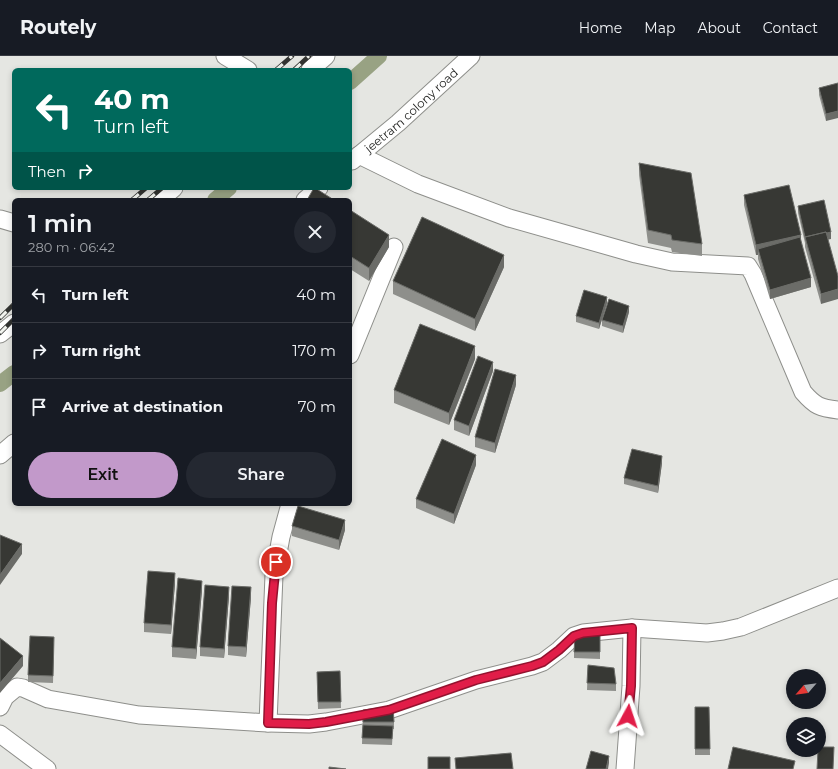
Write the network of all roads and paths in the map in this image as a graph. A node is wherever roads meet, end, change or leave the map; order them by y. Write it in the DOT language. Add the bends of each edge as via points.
graph roads {
  1 [pos="225,56"];
  2 [pos="326,56"];
  3 [pos="471,56"];
  4 [pos="245,68"];
  5 [pos="312,68"];
  6 [pos="354,159"];
  7 [pos="172,190"];
  8 [pos="317,190"];
  9 [pos="162,198"];
  10 [pos="307,198"];
  11 [pos="0,219"];
  12 [pos="12,223"];
  13 [pos="394,247"];
  14 [pos="355,323"];
  15 [pos="12,325"];
  16 [pos="0,334"];
  17 [pos="352,342"];
  18 [pos="838,410"];
  19 [pos="12,445"];
  20 [pos="0,455"];
  21 [pos="289,506"];
  22 [pos="838,588"];
  23 [pos="632,628"];
  24 [pos="0,707"];
  25 [pos="268,723"];
  26 [pos="0,734"];
  27 [pos="47,769"];
  28 [pos="625,769"];
  1 -- 4 [label="street"];
  2 -- 5 [label="street"];
  3 -- 6 [label="street, jeetram colony road" via="398,123"];
  6 -- 18 [label="street" via="509,218 628,252 672,262 748,266 803,392 812,403 823,409"];
  7 -- 9 [label="street"];
  8 -- 10 [label="street"];
  11 -- 12 [label="street"];
  13 -- 14 [label="street"];
  14 -- 17 [label="street"];
  15 -- 16 [label="street"];
  19 -- 20 [label="street"];
  21 -- 25 [label="street" via="274,575"];
  22 -- 23 [label="street" via="740,627 723,631 706,633"];
  23 -- 25 [label="street" via="574,636 543,662 476,680 389,710 309,724"];
  23 -- 28 [label="street"];
  24 -- 25 [label="street" via="5,697 17,687 48,699 139,715"];
  26 -- 27 [label="street"];
}
